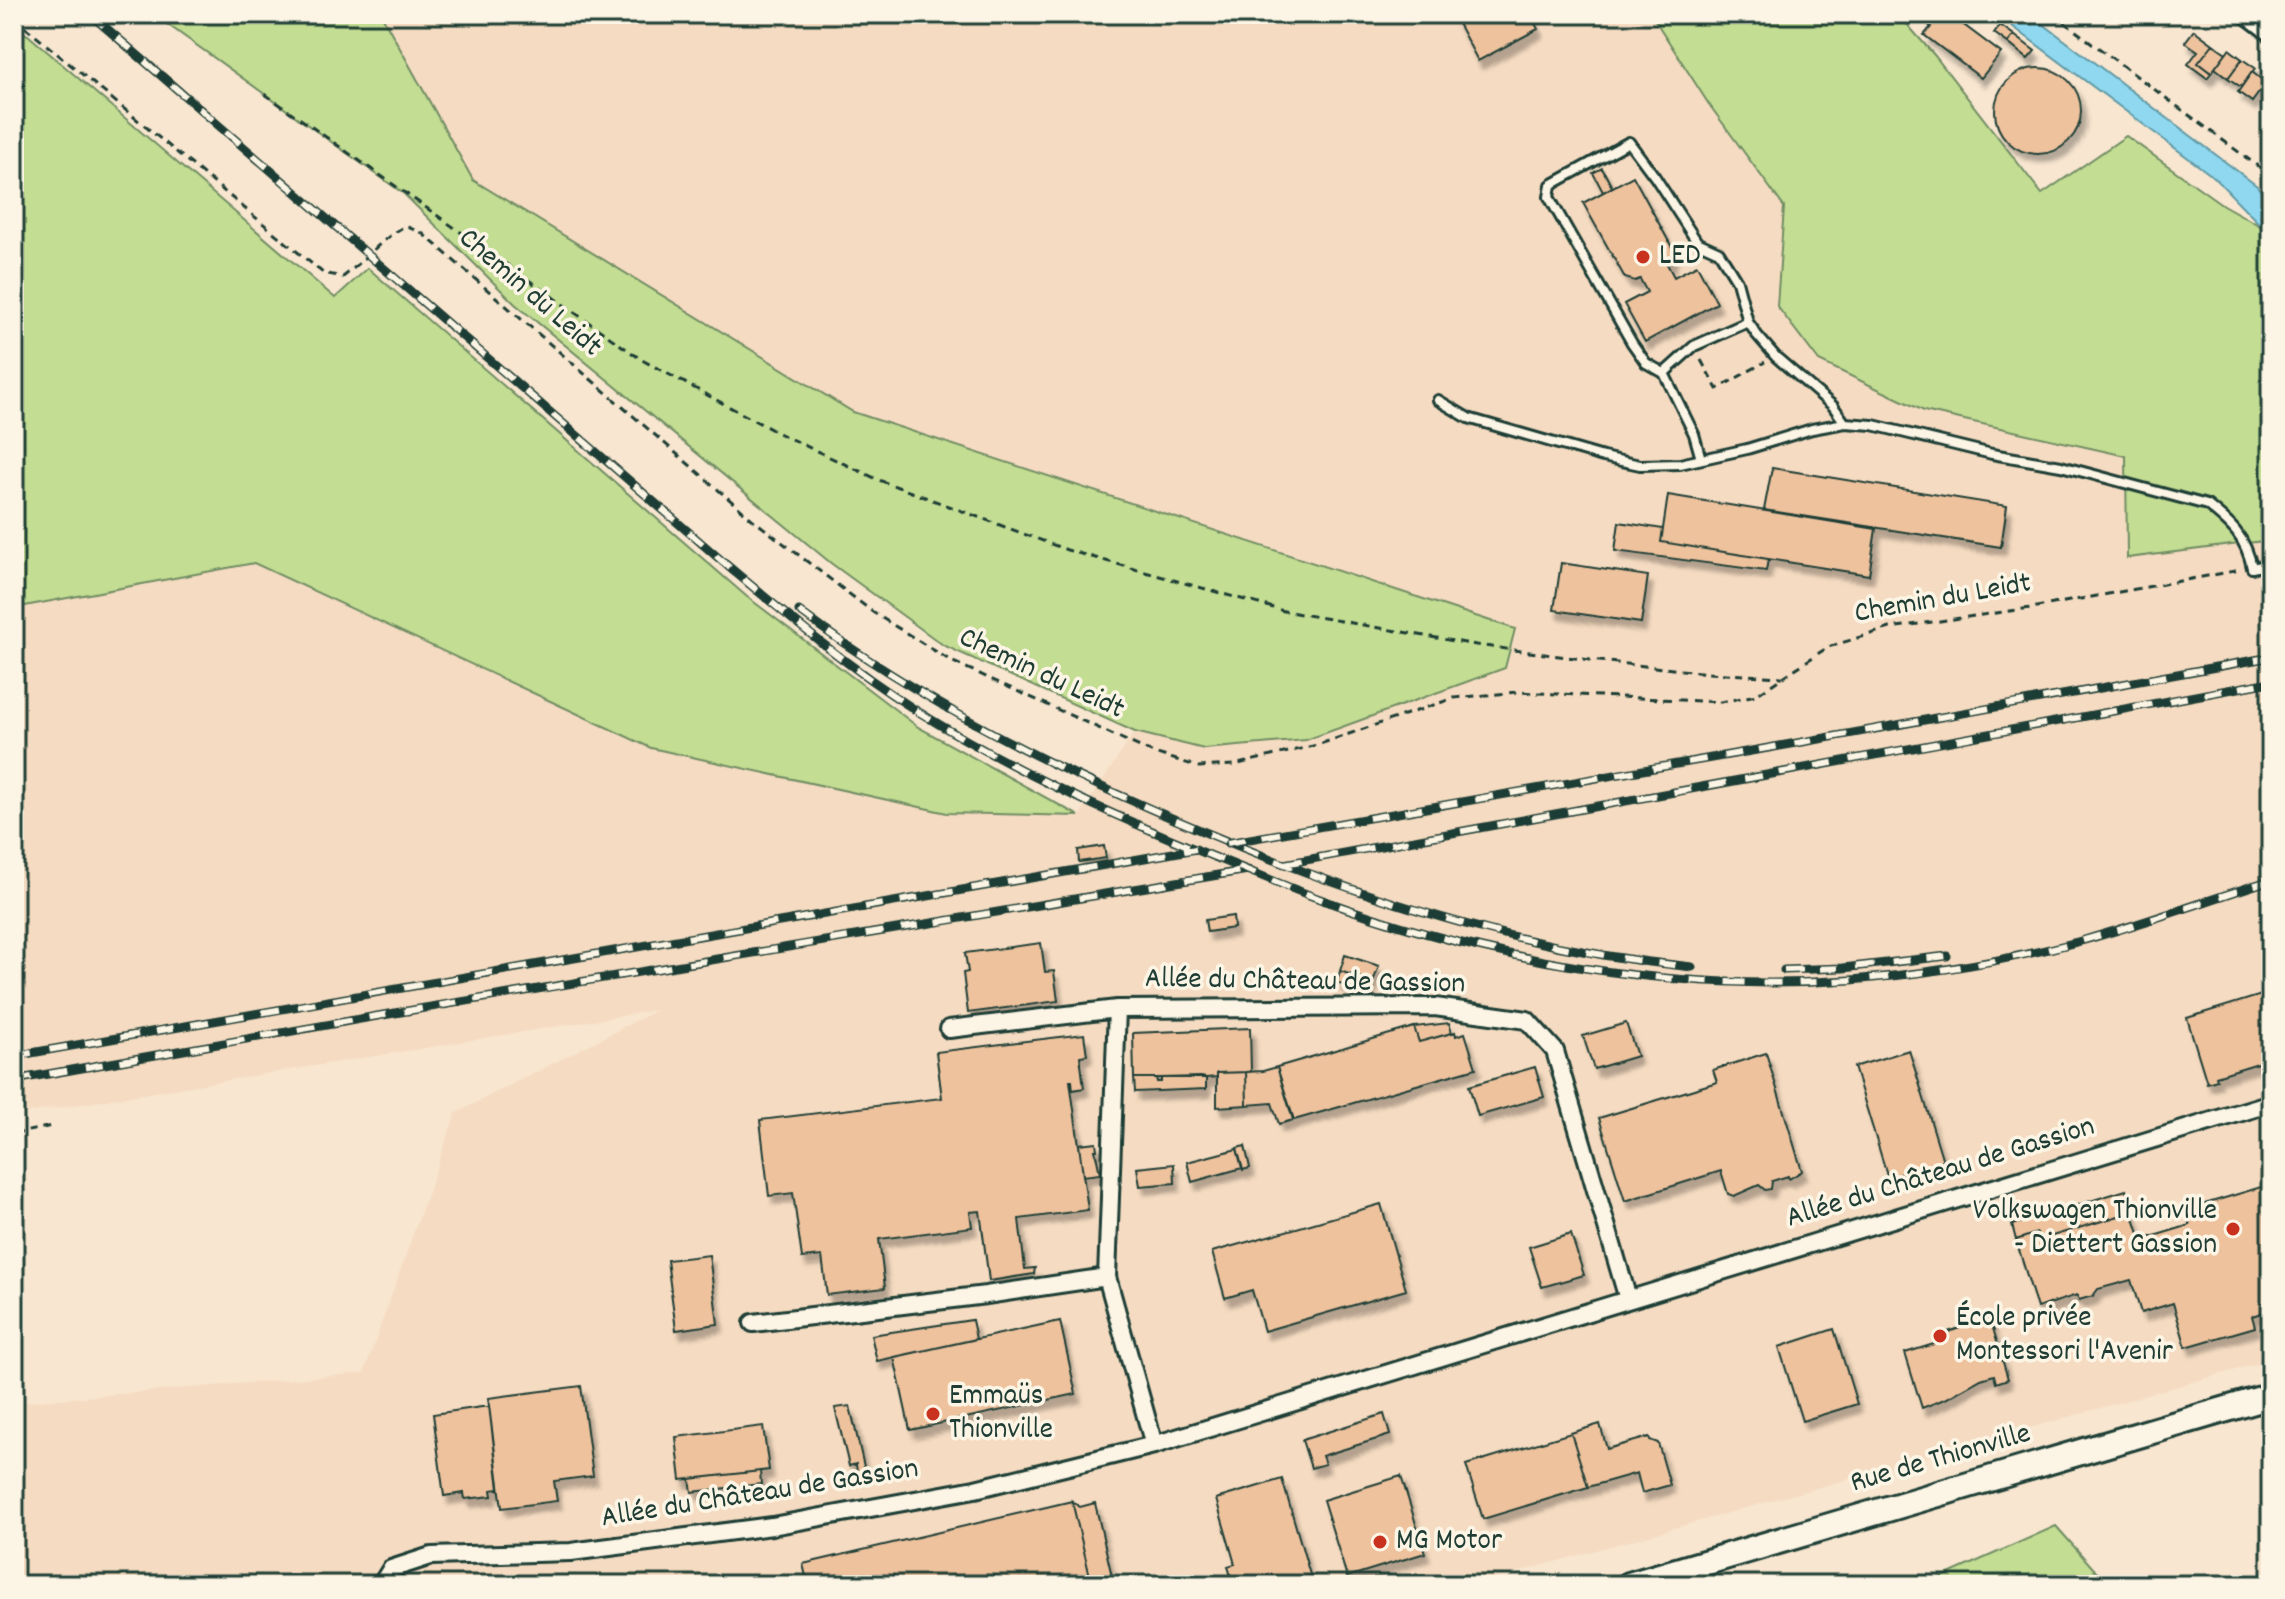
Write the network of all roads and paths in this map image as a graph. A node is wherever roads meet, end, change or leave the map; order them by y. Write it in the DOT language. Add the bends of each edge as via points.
graph roads {
  1 [pos="2053,14"];
  2 [pos="2246,14"];
  3 [pos="14,18"];
  4 [pos="2271,33"];
  5 [pos="265,94"];
  6 [pos="2271,176"];
  7 [pos="1748,322"];
  8 [pos="1694,346"];
  9 [pos="1776,357"];
  10 [pos="1664,373"];
  11 [pos="1438,400"];
  12 [pos="1845,423"];
  13 [pos="1701,459"];
  14 [pos="2271,564"];
  15 [pos="2252,568"];
  16 [pos="1782,677"];
  17 [pos="1117,1009"];
  18 [pos="949,1029"];
  19 [pos="2271,1103"];
  20 [pos="52,1126"];
  21 [pos="14,1134"];
  22 [pos="1107,1277"];
  23 [pos="1628,1299"];
  24 [pos="753,1323"];
  25 [pos="2271,1396"];
  26 [pos="1154,1445"];
  27 [pos="381,1585"];
  28 [pos="1629,1585"];
  1 -- 6 [label="path"];
  2 -- 4 [label="street"];
  3 -- 16 [label="path, Chemin du Leidt" via="323,273 343,277 405,226 422,233 752,519 874,613 951,661 1151,752 1199,767 1234,765 1317,745 1454,698 1518,692 1721,702 1756,695"];
  5 -- 16 [label="path" via="642,360 879,480 1067,550 1284,611 1576,658"];
  7 -- 8 [label="lane"];
  7 -- 9 [label="lane"];
  7 -- 10 [label="lane" via="1737,281 1719,252 1697,242 1629,142 1551,185 1549,197 1632,343 1646,363"];
  8 -- 9 [label="path" via="1717,389"];
  8 -- 10 [label="lane"];
  9 -- 12 [label="lane"];
  10 -- 13 [label="lane"];
  11 -- 13 [label="lane" via="1468,418 1603,457 1640,465"];
  12 -- 13 [label="lane"];
  12 -- 15 [label="lane" via="2061,466 2207,505 2245,542"];
  14 -- 15 [label="lane"];
  15 -- 16 [label="path, Chemin du Leidt" via="1890,628 1828,647"];
  17 -- 18 [label="street, Allée du Château de Gassion"];
  17 -- 22 [label="street, Allée du Château de Gassion"];
  17 -- 23 [label="street, Allée du Château de Gassion" via="1435,1007 1527,1020 1555,1051"];
  19 -- 23 [label="street, Allée du Château de Gassion"];
  20 -- 21 [label="path"];
  22 -- 24 [label="street"];
  22 -- 26 [label="street, Allée du Château de Gassion"];
  23 -- 26 [label="street, Allée du Château de Gassion"];
  25 -- 28 [label="main road, Rue de Thionville"];
  26 -- 27 [label="street, Allée du Château de Gassion" via="975,1489 772,1526 571,1552 431,1556 391,1569"];
}
